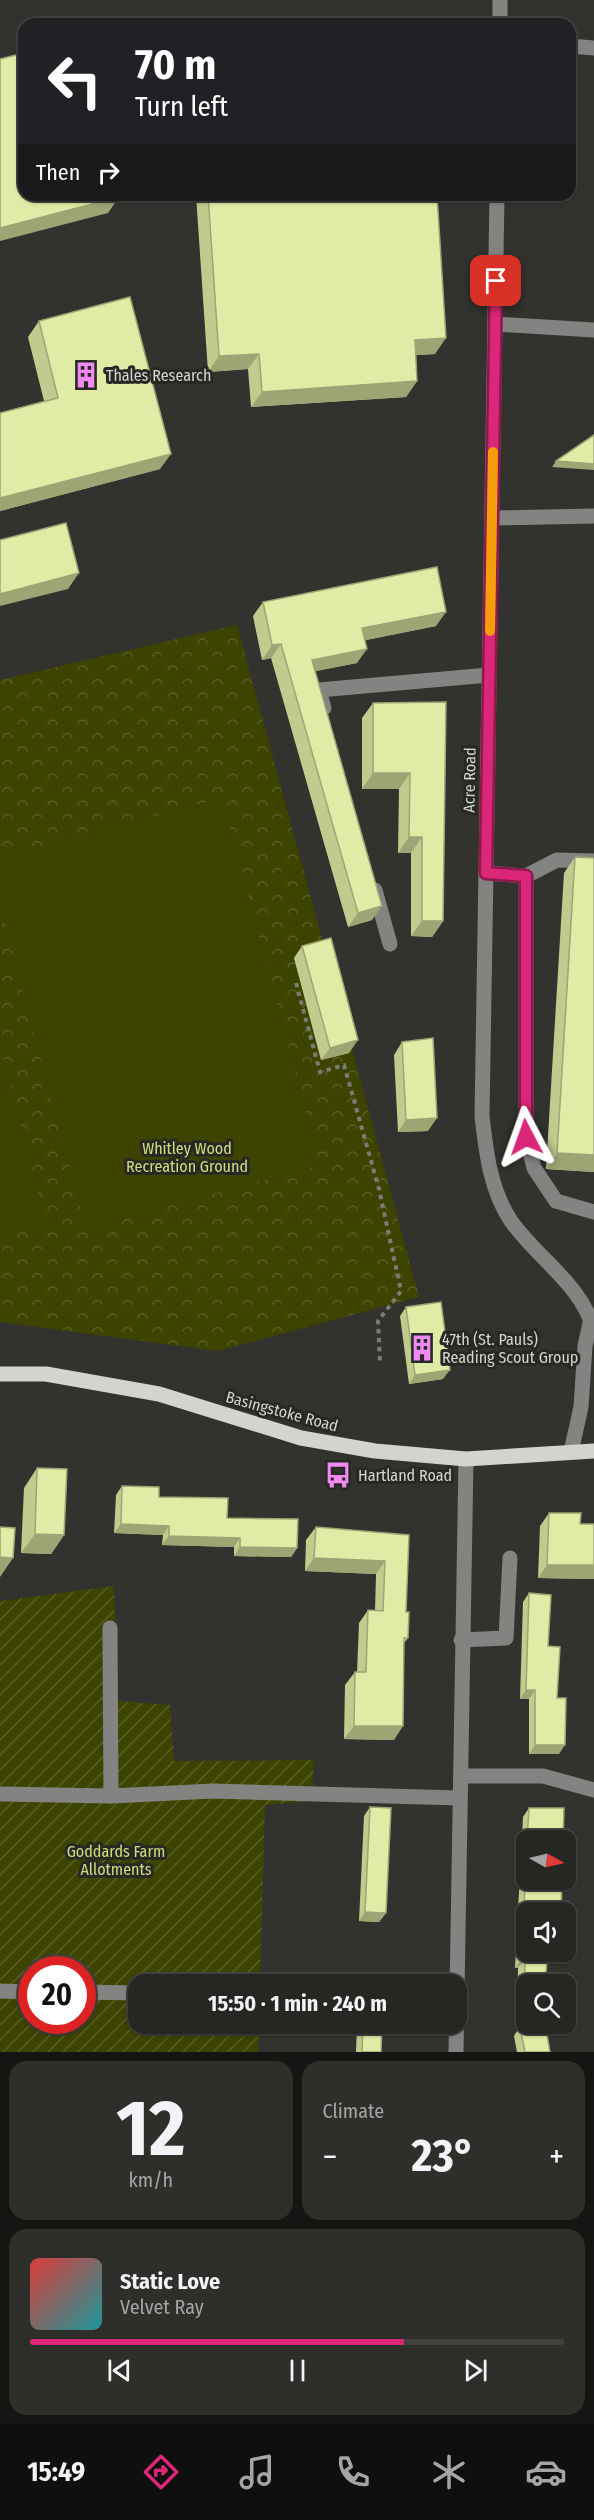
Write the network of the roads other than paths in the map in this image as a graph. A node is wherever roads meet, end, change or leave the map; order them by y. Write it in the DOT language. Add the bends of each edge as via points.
graph roads {
  1 [pos="500,0"];
  2 [pos="500,18"];
  3 [pos="576,46"];
  4 [pos="594,48"];
  5 [pos="497,201"];
  6 [pos="495,324"];
  7 [pos="594,330"];
  8 [pos="594,516"];
  9 [pos="492,518"];
  10 [pos="489,675"];
  11 [pos="329,723"];
  12 [pos="594,861"];
  13 [pos="486,873"];
  14 [pos="526,876"];
  15 [pos="372,878"];
  16 [pos="390,944"];
  17 [pos="594,1212"];
  18 [pos="593,1324"];
  19 [pos="0,1374"];
  20 [pos="594,1451"];
  21 [pos="571,1452"];
  22 [pos="466,1459"];
  23 [pos="510,1558"];
  24 [pos="110,1628"];
  25 [pos="461,1640"];
  26 [pos="461,1776"];
  27 [pos="594,1790"];
  28 [pos="0,1794"];
  29 [pos="111,1796"];
  30 [pos="459,1798"];
  31 [pos="0,1991"];
  32 [pos="18,1992"];
  33 [pos="96,1992"];
  34 [pos="128,1992"];
  35 [pos="456,2052"];
  1 -- 2 [label="street"];
  3 -- 4 [label="street"];
  5 -- 6 [label="street, Acre Road"];
  6 -- 7 [label="street"];
  6 -- 9 [label="street, Acre Road"];
  8 -- 9 [label="street"];
  9 -- 10 [label="street, Acre Road"];
  10 -- 11 [label="street" via="319,690"];
  10 -- 13 [label="street, Acre Road"];
  12 -- 14 [label="street" via="557,860"];
  13 -- 14 [label="street"];
  13 -- 18 [label="street, Acre Road" via="482,1116 488,1168 511,1220 580,1296"];
  14 -- 17 [label="street" via="526,1137 534,1168 556,1201"];
  15 -- 16 [label="street"];
  18 -- 21 [label="street" via="585,1346 581,1407"];
  19 -- 22 [label="main road, Basingstoke Road" via="46,1374 159,1394 301,1438 375,1451"];
  20 -- 21 [label="main road, Basingstoke Road"];
  21 -- 22 [label="main road, Basingstoke Road"];
  22 -- 25 [label="street"];
  23 -- 25 [label="street" via="506,1638"];
  24 -- 29 [label="street"];
  25 -- 26 [label="street"];
  26 -- 27 [label="street" via="543,1776"];
  26 -- 30 [label="street"];
  28 -- 29 [label="street"];
  29 -- 30 [label="street" via="213,1791"];
  30 -- 35 [label="street"];
  31 -- 32 [label="street"];
  33 -- 34 [label="street"];
}
